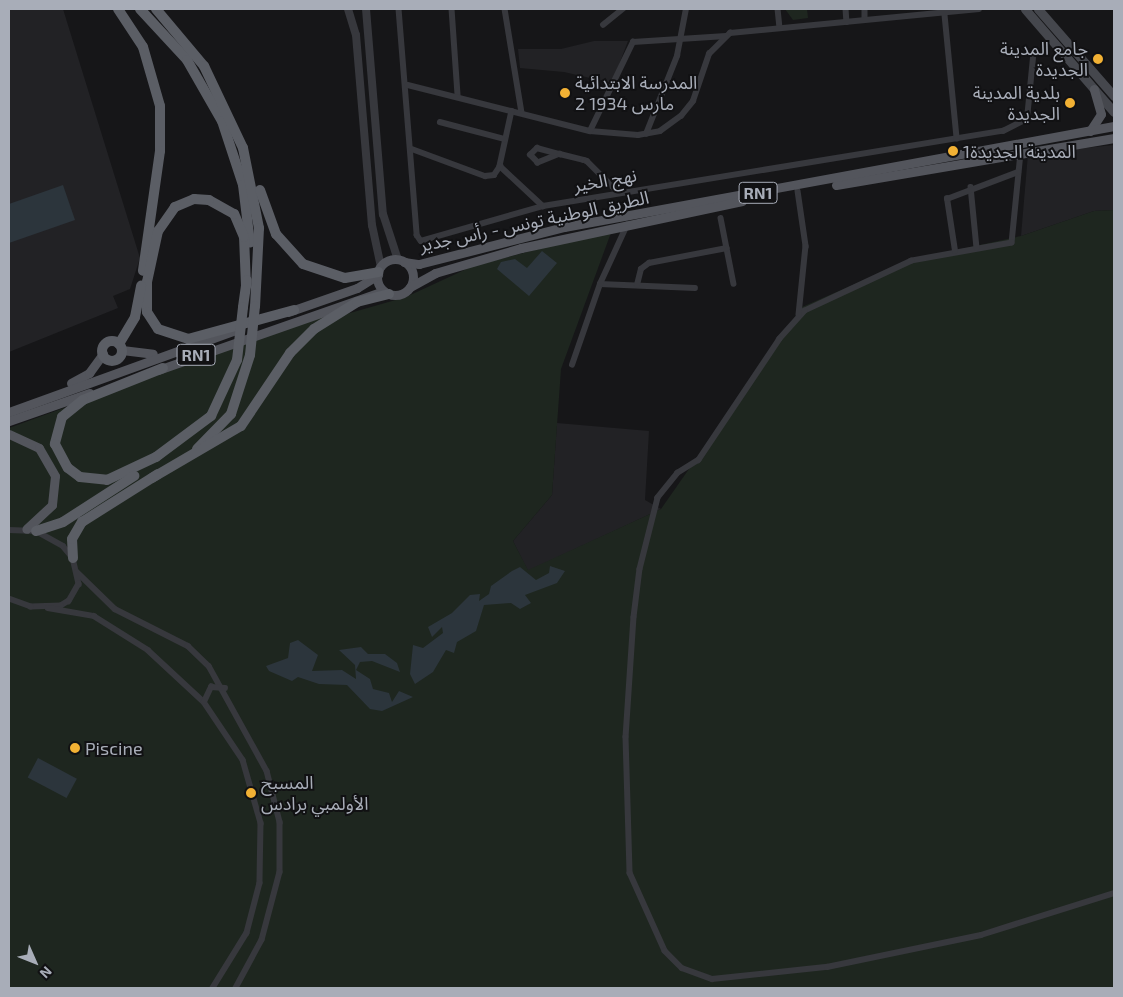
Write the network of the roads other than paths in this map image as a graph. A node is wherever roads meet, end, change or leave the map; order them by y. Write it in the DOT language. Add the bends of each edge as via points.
graph roads {
  1 [pos="118,9"];
  2 [pos="140,9"];
  3 [pos="156,9"];
  4 [pos="348,9"];
  5 [pos="366,9"];
  6 [pos="399,9"];
  7 [pos="452,9"];
  8 [pos="506,9"];
  9 [pos="622,9"];
  10 [pos="686,9"];
  11 [pos="778,9"];
  12 [pos="846,9"];
  13 [pos="865,9"];
  14 [pos="892,9"];
  15 [pos="979,9"];
  16 [pos="1025,9"];
  17 [pos="1038,9"];
  18 [pos="945,15"];
  19 [pos="894,17"];
  20 [pos="865,20"];
  21 [pos="847,22"];
  22 [pos="603,25"];
  23 [pos="780,27"];
  24 [pos="682,36"];
  25 [pos="726,36"];
  26 [pos="1033,58"];
  27 [pos="408,85"];
  28 [pos="1094,89"];
  29 [pos="458,95"];
  30 [pos="1114,96"];
  31 [pos="512,111"];
  32 [pos="1114,112"];
  33 [pos="522,114"];
  34 [pos="440,122"];
  35 [pos="1114,125"];
  36 [pos="590,131"];
  37 [pos="1114,131"];
  38 [pos="1089,133"];
  39 [pos="646,134"];
  40 [pos="957,138"];
  41 [pos="1114,138"];
  42 [pos="505,139"];
  43 [pos="243,148"];
  44 [pos="412,149"];
  45 [pos="1021,153"];
  46 [pos="560,154"];
  47 [pos="500,166"];
  48 [pos="1018,172"];
  49 [pos="971,187"];
  50 [pos="798,191"];
  51 [pos="618,192"];
  52 [pos="543,206"];
  53 [pos="722,218"];
  54 [pos="627,225"];
  55 [pos="727,248"];
  56 [pos="978,248"];
  57 [pos="955,251"];
  58 [pos="401,261"];
  59 [pos="379,272"];
  60 [pos="600,284"];
  61 [pos="734,284"];
  62 [pos="637,285"];
  63 [pos="246,286"];
  64 [pos="410,287"];
  65 [pos="695,288"];
  66 [pos="386,292"];
  67 [pos="294,310"];
  68 [pos="799,315"];
  69 [pos="121,347"];
  70 [pos="103,354"];
  71 [pos="166,354"];
  72 [pos="237,360"];
  73 [pos="572,366"];
  74 [pos="163,368"];
  75 [pos="27,405"];
  76 [pos="9,412"];
  77 [pos="9,422"];
  78 [pos="9,434"];
  79 [pos="152,478"];
  80 [pos="26,529"];
  81 [pos="9,530"];
  82 [pos="36,531"];
  83 [pos="73,558"];
  84 [pos="77,572"];
  85 [pos="9,599"];
  86 [pos="48,608"];
  87 [pos="225,688"];
  88 [pos="204,702"];
  89 [pos="1114,894"];
  90 [pos="213,988"];
  91 [pos="236,988"];
  1 -- 69 [label="highway" via="147,58 158,95 161,133 135,317"];
  2 -- 63 [label="highway" via="193,68 228,134 248,214"];
  3 -- 43 [label="highway" via="204,66"];
  4 -- 59 [label="street" via="356,35"];
  5 -- 58 [label="street" via="383,214"];
  6 -- 27 [label="street, نهج الخير"];
  7 -- 29 [label="street"];
  8 -- 33 [label="street"];
  9 -- 22 [label="street"];
  10 -- 24 [label="street"];
  11 -- 23 [label="street"];
  12 -- 21 [label="street"];
  13 -- 20 [label="street"];
  14 -- 19 [label="street"];
  15 -- 18 [label="street"];
  16 -- 28 [label="main road"];
  17 -- 30 [label="main road"];
  18 -- 19 [label="street"];
  18 -- 40 [label="street"];
  19 -- 20 [label="street"];
  20 -- 21 [label="street"];
  21 -- 23 [label="street"];
  23 -- 25 [label="street"];
  24 -- 25 [label="street"];
  24 -- 36 [label="street" via="633,42"];
  24 -- 39 [label="street"];
  25 -- 39 [label="street" via="705,60 689,108 666,127"];
  26 -- 40 [label="street, نهج الخير" via="1027,119 999,132"];
  27 -- 29 [label="street"];
  27 -- 44 [label="street, نهج الخير"];
  28 -- 32 [label="main road"];
  28 -- 38 [label="main road" via="1101,114"];
  29 -- 31 [label="street"];
  31 -- 33 [label="street"];
  31 -- 42 [label="street"];
  33 -- 36 [label="street"];
  34 -- 42 [label="street"];
  35 -- 37 [label="main road, RN1"];
  35 -- 38 [label="main road, الطريق الوطنية تونس - رأس جدير / RN1"];
  36 -- 39 [label="street"];
  38 -- 58 [label="main road, الطريق الوطنية تونس - رأس جدير / RN1" via="564,227 419,264"];
  40 -- 51 [label="street, نهج الخير"];
  41 -- 45 [label="main road, الطريق الوطنية تونس - رأس جدير / RN1"];
  42 -- 47 [label="street"];
  43 -- 59 [label="highway" via="273,228 293,256 333,276 356,278"];
  43 -- 79 [label="highway, bridge" via="259,228 250,355 239,398 220,429"];
  44 -- 47 [label="street" via="485,176 494,175"];
  44 -- 52 [label="street, نهج الخير" via="420,241"];
  45 -- 48 [label="street"];
  45 -- 50 [label="main road, الطريق الوطنية تونس - رأس جدير / RN1"];
  46 -- 46 [label="street" via="534,148 530,156 538,164"];
  46 -- 51 [label="street" via="590,162"];
  47 -- 52 [label="street"];
  48 -- 49 [label="street"];
  48 -- 56 [label="street" via="1012,243"];
  49 -- 56 [label="street"];
  49 -- 57 [label="street" via="946,200"];
  50 -- 54 [label="main road, الطريق الوطنية تونس - رأس جدير / RN1"];
  50 -- 68 [label="street" via="806,246"];
  51 -- 52 [label="street, نهج الخير"];
  53 -- 55 [label="street"];
  54 -- 60 [label="street"];
  54 -- 64 [label="main road, الطريق الوطنية تونس - رأس جدير / RN1" via="451,268"];
  55 -- 61 [label="street"];
  55 -- 62 [label="street" via="649,263 641,269"];
  56 -- 57 [label="street"];
  57 -- 68 [label="street" via="912,261"];
  58 -- 59 [label="main road, RN1"];
  58 -- 64 [label="main road" via="412,271"];
  59 -- 66 [label="main road"];
  59 -- 67 [label="main road, RN1" via="357,288"];
  60 -- 62 [label="street"];
  60 -- 73 [label="street"];
  62 -- 65 [label="street"];
  63 -- 67 [label="highway" via="244,237 234,214 209,200 194,199 175,207 158,231 147,282 148,312 158,329 188,338"];
  63 -- 72 [label="highway, bridge"];
  64 -- 66 [label="main road, RN1" via="401,294"];
  66 -- 74 [label="main road, RN1"];
  66 -- 79 [label="highway" via="356,302 314,329 290,353 234,432"];
  67 -- 71 [label="main road, RN1"];
  68 -- 89 [label="street" via="699,460 678,473 658,498 640,568 626,737 626,834 630,873 665,951 682,968 712,979 817,968 1004,930"];
  69 -- 70 [label="highway" via="106,343"];
  69 -- 70 [label="highway" via="114,361"];
  69 -- 71 [label="main road" via="138,355"];
  70 -- 75 [label="main road" via="89,373"];
  71 -- 75 [label="main road, RN1"];
  72 -- 74 [label="highway" via="211,416 149,462 108,480 80,477 68,468 55,444 62,417 83,400"];
  72 -- 82 [label="highway" via="228,396 203,431 63,522"];
  74 -- 77 [label="main road, RN1"];
  75 -- 76 [label="main road, RN1"];
  78 -- 80 [label="main road" via="39,448 55,476 52,505"];
  79 -- 83 [label="highway" via="82,522 72,538"];
  80 -- 81 [label="street"];
  80 -- 82 [label="street"];
  82 -- 83 [label="street" via="63,546"];
  83 -- 84 [label="street"];
  84 -- 86 [label="street" via="76,593 65,604"];
  84 -- 87 [label="street" via="127,617 194,651"];
  85 -- 86 [label="street"];
  86 -- 88 [label="street" via="87,613 106,622 148,650"];
  87 -- 88 [label="street" via="211,687"];
  87 -- 91 [label="street" via="259,751 273,789 281,856 262,940"];
  88 -- 90 [label="street" via="226,730 252,782 263,852 247,933"];
}
